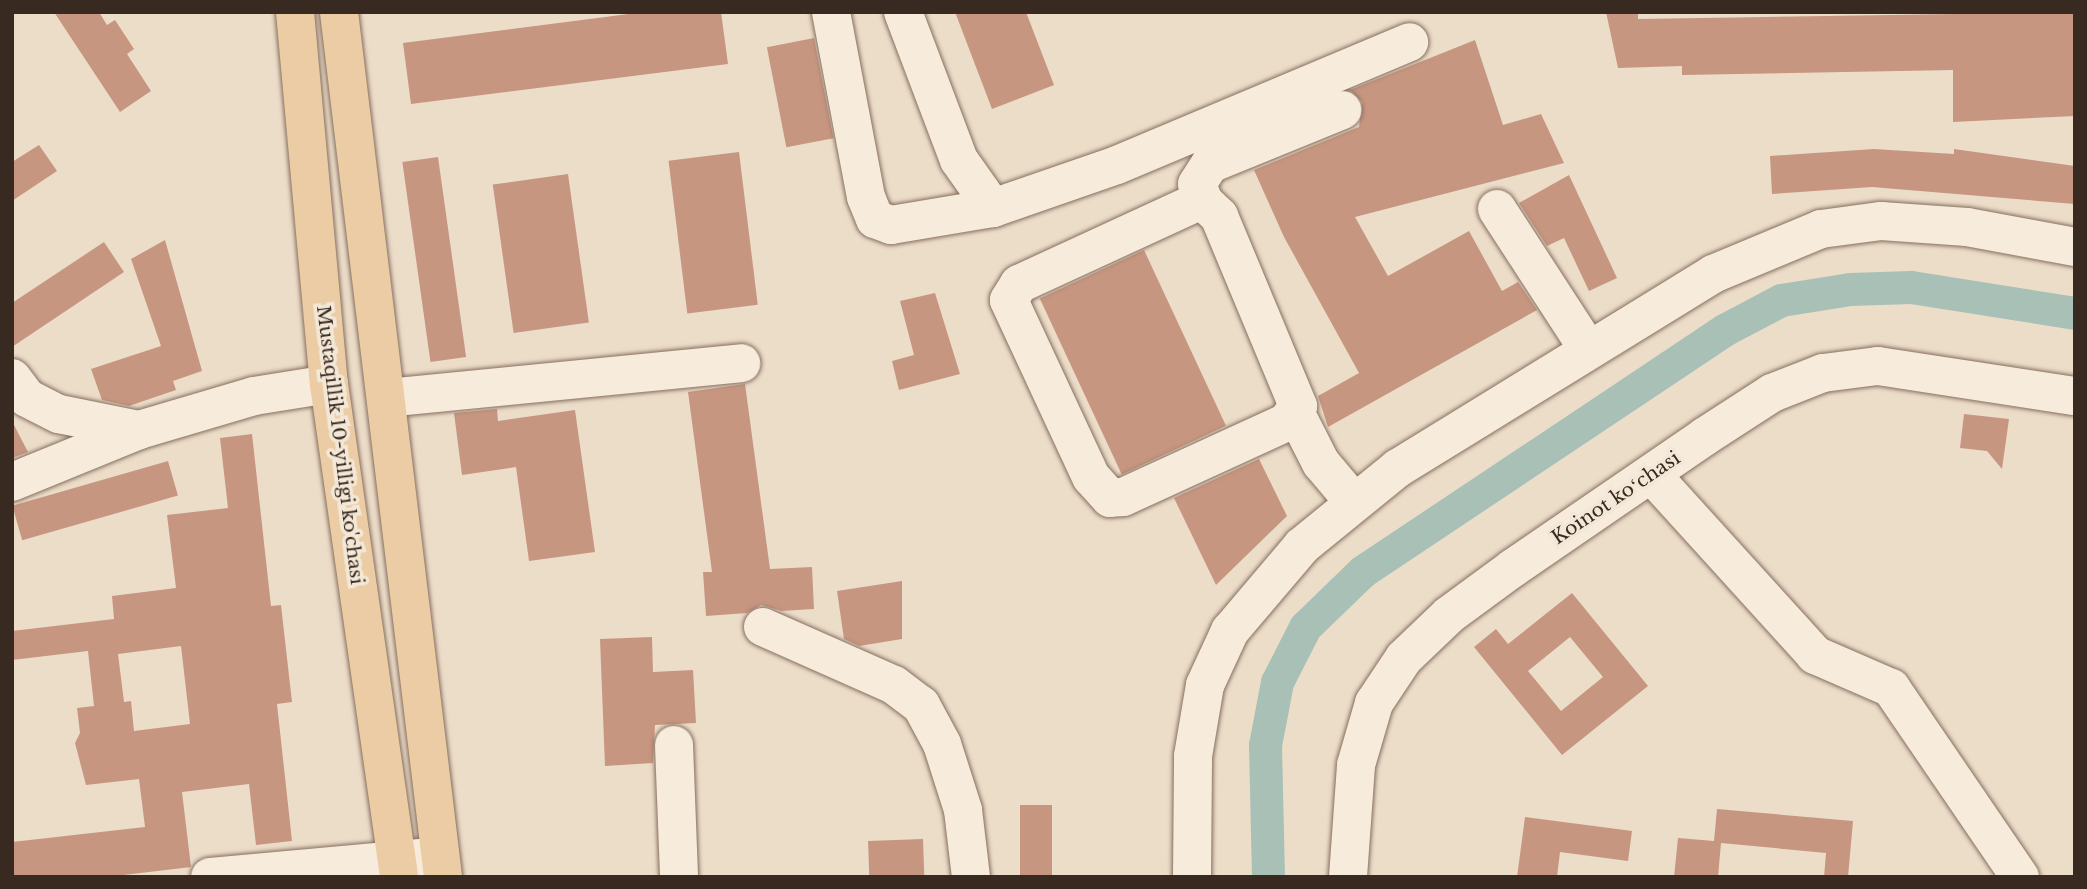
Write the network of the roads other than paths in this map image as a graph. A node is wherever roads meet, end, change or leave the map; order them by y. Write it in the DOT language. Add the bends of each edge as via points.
graph roads {
  1 [pos="295,12"];
  2 [pos="338,12"];
  3 [pos="831,12"];
  4 [pos="903,12"];
  5 [pos="1409,42"];
  6 [pos="1342,110"];
  7 [pos="1204,202"];
  8 [pos="993,208"];
  9 [pos="1497,209"];
  10 [pos="2075,247"];
  11 [pos="1588,349"];
  12 [pos="741,363"];
  13 [pos="12,378"];
  14 [pos="328,384"];
  15 [pos="2075,396"];
  16 [pos="386,398"];
  17 [pos="1296,414"];
  18 [pos="139,430"];
  19 [pos="1652,475"];
  20 [pos="12,482"];
  21 [pos="1353,501"];
  22 [pos="764,627"];
  23 [pos="674,745"];
  24 [pos="398,866"];
  25 [pos="441,866"];
  26 [pos="210,877"];
  27 [pos="680,877"];
  28 [pos="971,877"];
  29 [pos="1192,877"];
  30 [pos="1348,877"];
  31 [pos="2020,877"];
  1 -- 14 [label="main road, Mustaqillik 10-yilligi ko'chasi"];
  2 -- 16 [label="main road"];
  3 -- 8 [label="street" via="875,219 891,225"];
  4 -- 8 [label="street" via="959,160"];
  5 -- 8 [label="street" via="1117,165"];
  6 -- 7 [label="street" via="1210,164 1198,184"];
  7 -- 17 [label="street" via="1219,216 1298,406"];
  7 -- 17 [label="street" via="1020,284 1009,300 1091,477 1110,498 1135,492"];
  9 -- 11 [label="street"];
  10 -- 11 [label="street" via="1930,224 1881,221 1821,229 1713,274"];
  11 -- 21 [label="street"];
  12 -- 16 [label="street"];
  13 -- 18 [label="street" via="27,398 59,414"];
  14 -- 18 [label="street" via="254,396"];
  14 -- 24 [label="main road, Mustaqillik 10-yilligi ko'chasi"];
  15 -- 19 [label="street, Koinot koʻchasi" via="1878,366 1823,373 1772,393"];
  16 -- 25 [label="main road"];
  17 -- 21 [label="street" via="1321,463"];
  18 -- 20 [label="street"];
  19 -- 30 [label="street, Koinot koʻchasi" via="1513,568 1404,657 1374,703 1356,765"];
  19 -- 31 [label="street" via="1815,655 1891,688"];
  21 -- 29 [label="street" via="1265,583 1230,631 1205,685 1193,756"];
  22 -- 28 [label="street" via="894,685 921,705 942,744 963,810"];
  23 -- 27 [label="street"];
  24 -- 25 [label="street"];
  24 -- 26 [label="street"];
}
